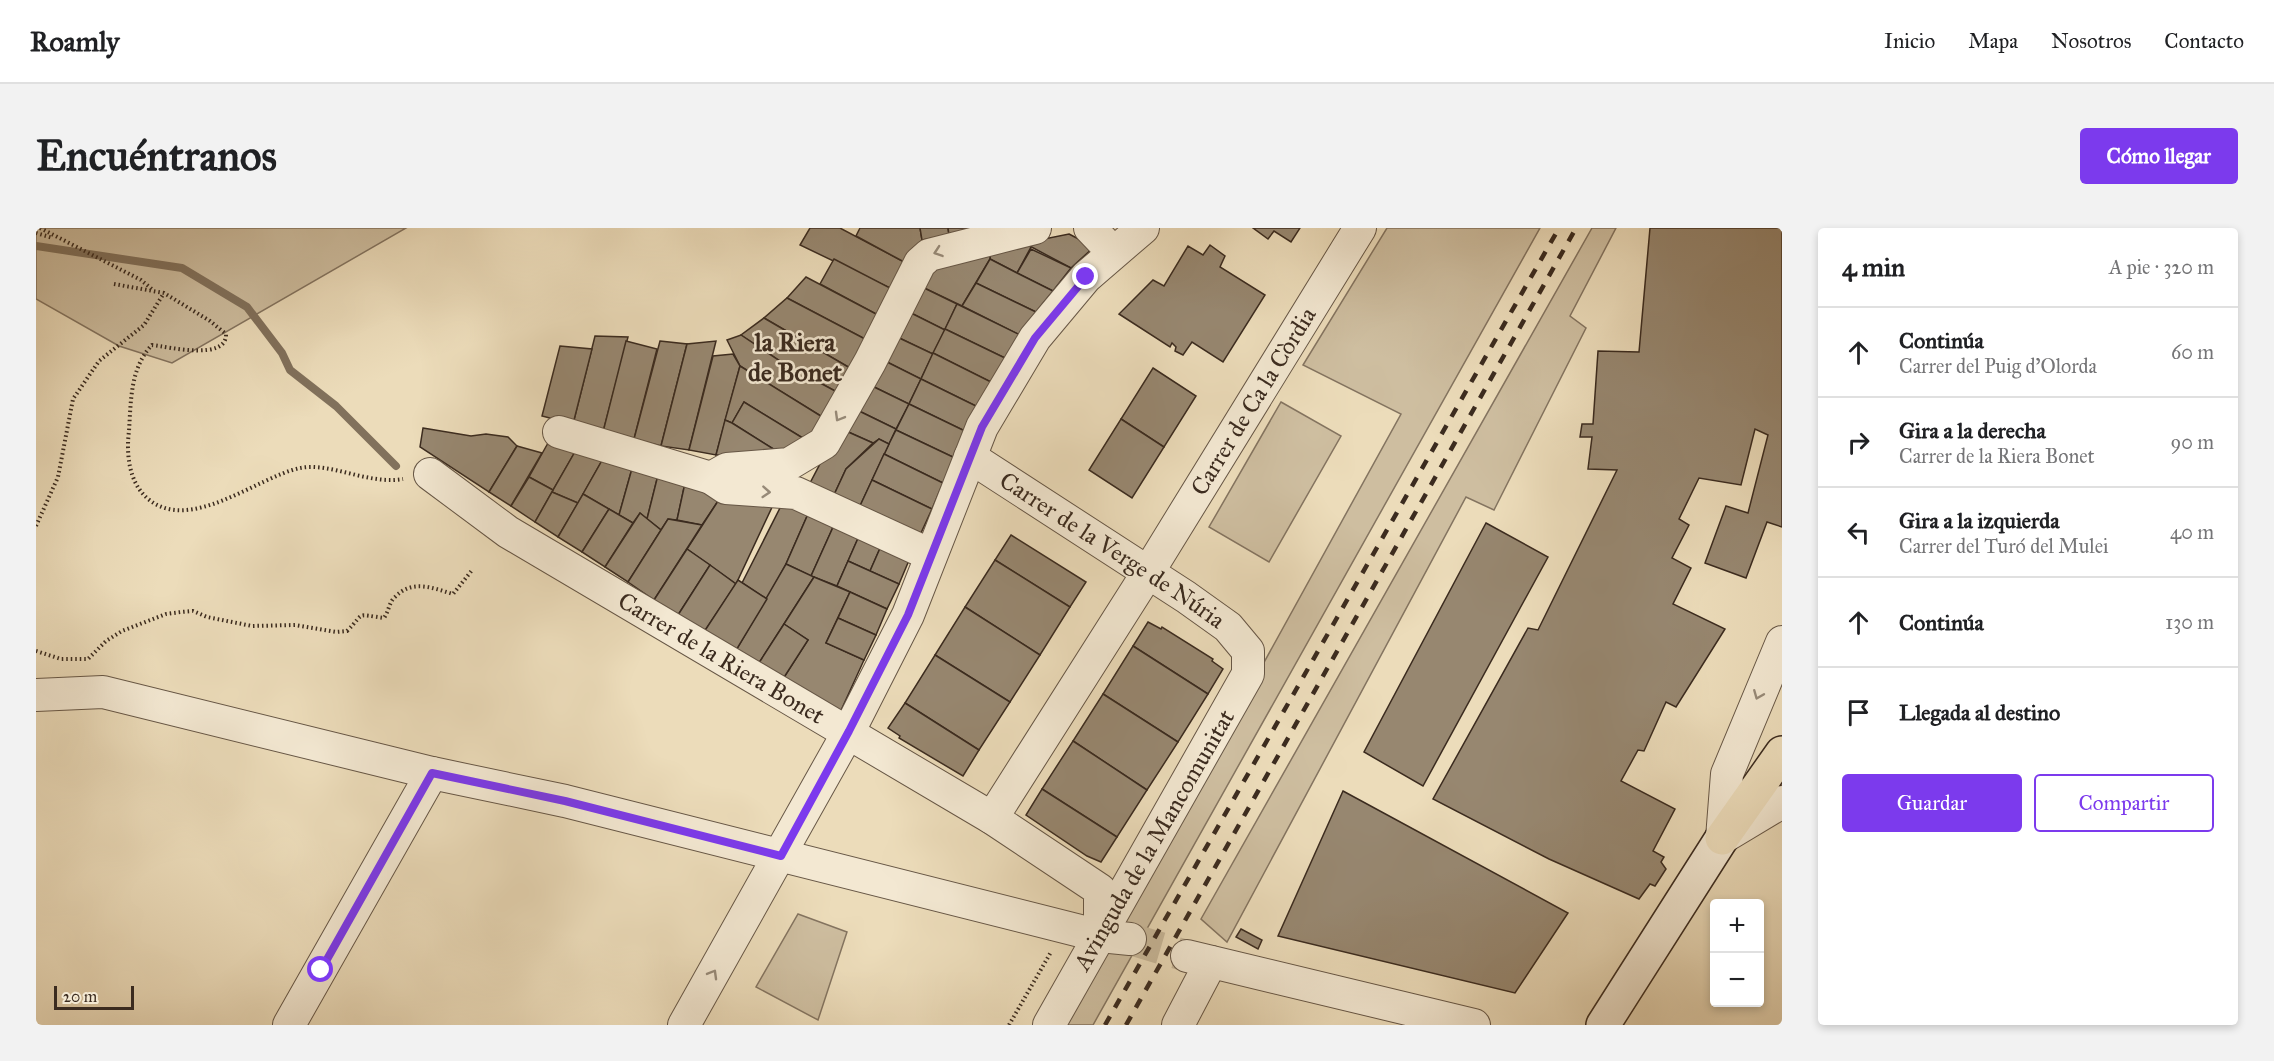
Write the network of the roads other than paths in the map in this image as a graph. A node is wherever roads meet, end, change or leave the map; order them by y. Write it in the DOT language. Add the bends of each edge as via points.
graph roads {
  1 [pos="1035,228"];
  2 [pos="1090,228"];
  3 [pos="1143,228"];
  4 [pos="1360,228"];
  5 [pos="1112,251"];
  6 [pos="559,432"];
  7 [pos="970,457"];
  8 [pos="430,474"];
  9 [pos="711,478"];
  10 [pos="931,555"];
  11 [pos="1148,574"];
  12 [pos="1782,642"];
  13 [pos="1248,651"];
  14 [pos="36,695"];
  15 [pos="849,731"];
  16 [pos="1782,753"];
  17 [pos="432,773"];
  18 [pos="1782,802"];
  19 [pos="992,818"];
  20 [pos="1722,838"];
  21 [pos="781,856"];
  22 [pos="1100,936"];
  23 [pos="1130,939"];
  24 [pos="296,1023"];
  25 [pos="684,1025"];
  26 [pos="1049,1025"];
  27 [pos="1178,1025"];
  28 [pos="1474,1025"];
  29 [pos="1604,1025"];
  1 -- 9 [label="street, one-way" via="929,255 920,263 824,443 789,464 727,468"];
  2 -- 5 [label="street"];
  3 -- 5 [label="street"];
  4 -- 11 [label="street, Carrer de Ca la Còrdia"];
  5 -- 7 [label="street" via="1035,338 982,427"];
  6 -- 9 [label="street"];
  7 -- 10 [label="street"];
  7 -- 11 [label="street, Carrer de la Verge de Núria"];
  8 -- 15 [label="street, Carrer de la Riera Bonet" via="508,532"];
  9 -- 10 [label="street, one-way" via="726,489 796,493"];
  10 -- 15 [label="street" via="908,615"];
  11 -- 13 [label="street, Carrer de la Verge de Núria" via="1228,627"];
  11 -- 19 [label="street, Carrer de Ca la Còrdia"];
  12 -- 20 [label="street, one-way" via="1727,774"];
  13 -- 22 [label="street, Avinguda de la Mancomunitat" via="1248,674"];
  14 -- 17 [label="street" via="103,692"];
  15 -- 19 [label="street, Carrer de la Riera Bonet"];
  15 -- 21 [label="street"];
  16 -- 20 [label="main road"];
  17 -- 21 [label="street" via="565,801"];
  17 -- 24 [label="street"];
  18 -- 20 [label="street"];
  19 -- 22 [label="street, Carrer de la Riera Bonet" via="1100,890"];
  20 -- 29 [label="main road"];
  21 -- 22 [label="street"];
  25 -- 21 [label="street, one-way"];
  22 -- 23 [label="street"];
  22 -- 26 [label="street, Avinguda de la Mancomunitat"];
  27 -- 28 [label="street" via="1199,959"];
}
